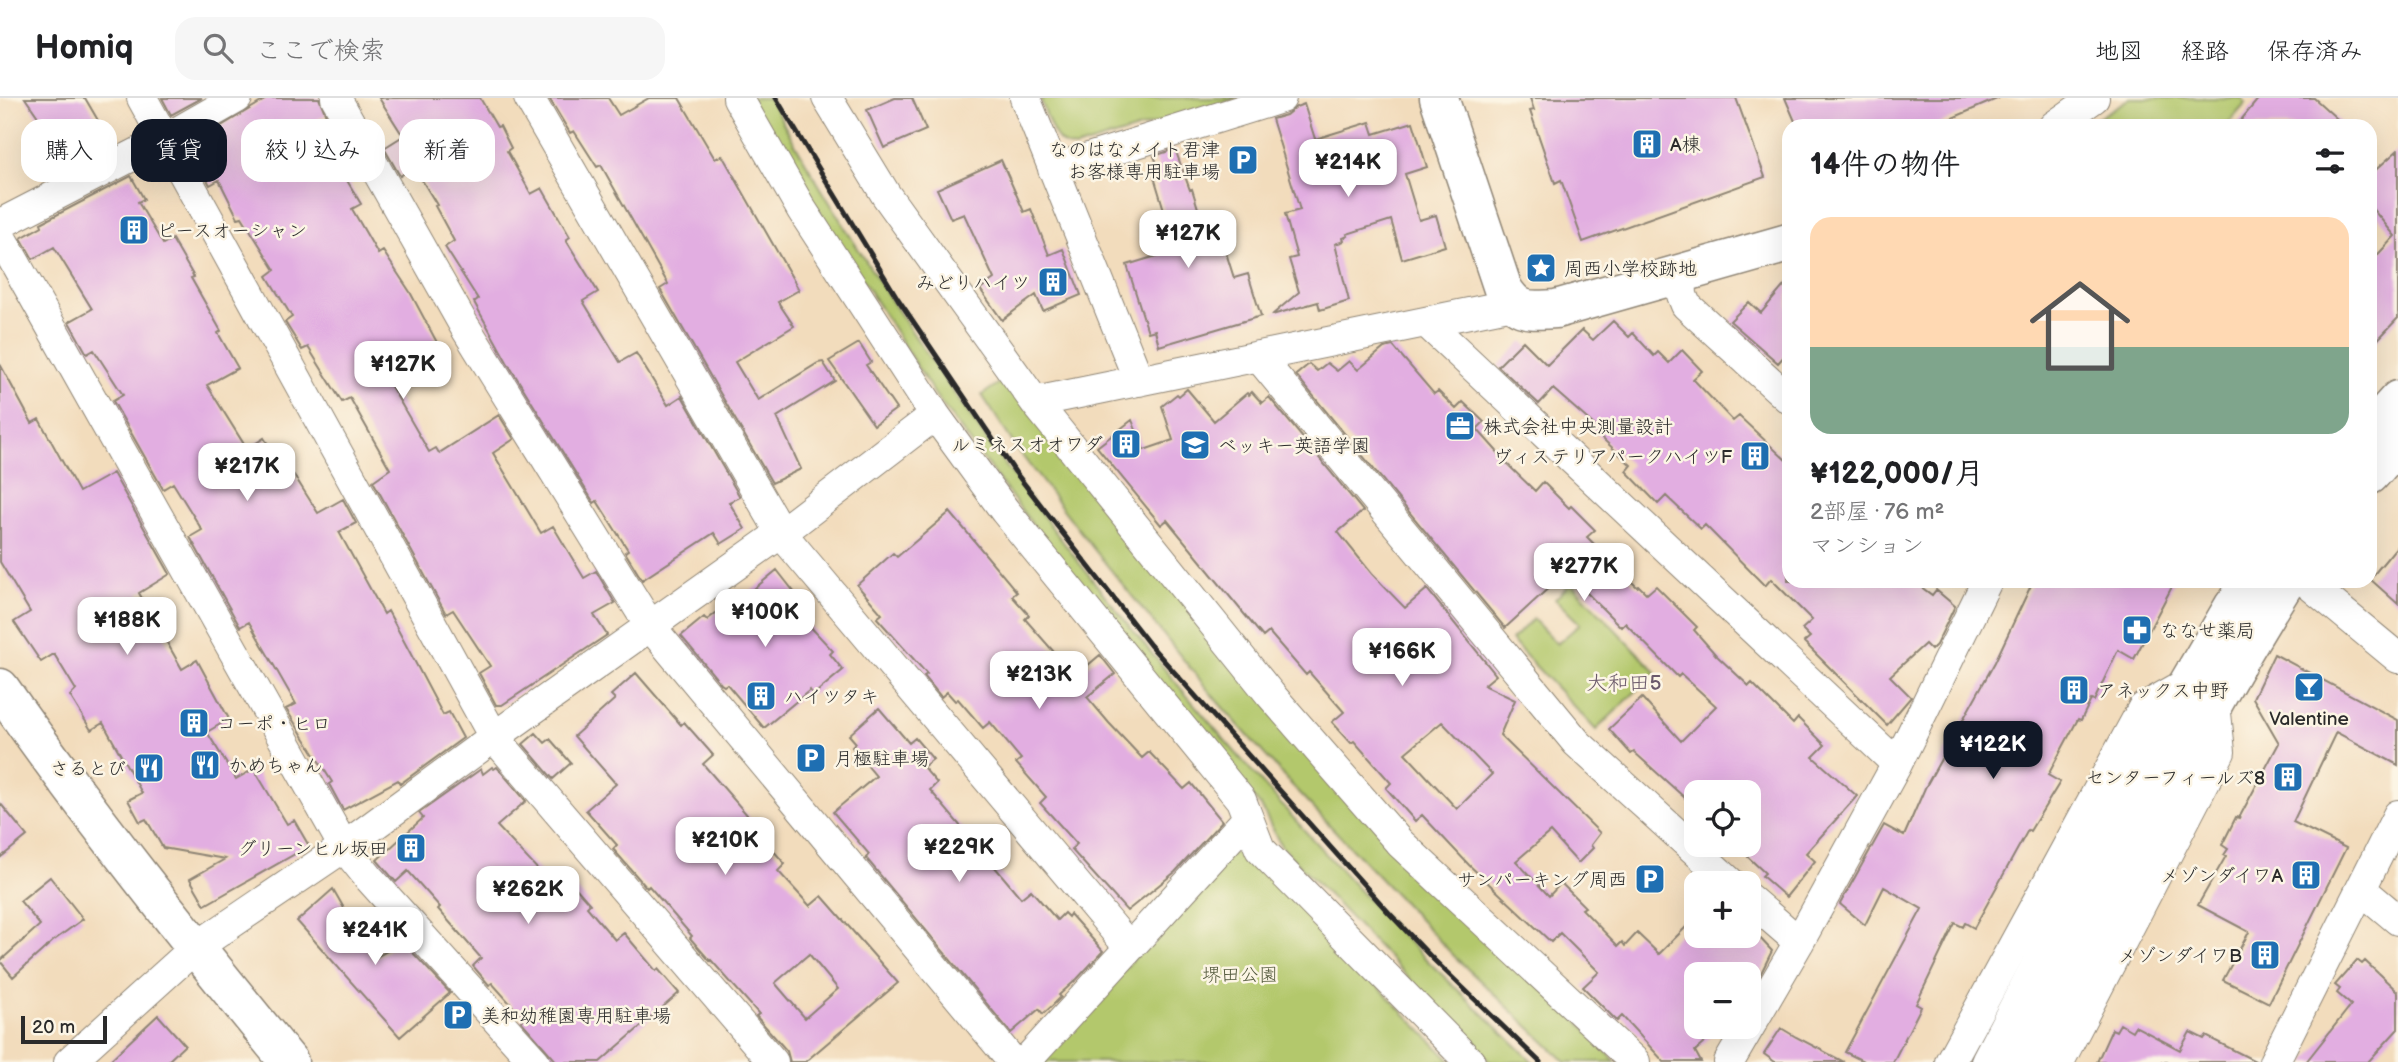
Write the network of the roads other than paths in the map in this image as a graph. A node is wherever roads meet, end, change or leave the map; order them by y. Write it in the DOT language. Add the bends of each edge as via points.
graph roads {
  1 [pos="142,98"];
  2 [pos="237,98"];
  3 [pos="336,98"];
  4 [pos="529,98"];
  5 [pos="738,98"];
  6 [pos="827,98"];
  7 [pos="1025,98"];
  8 [pos="1281,98"];
  9 [pos="1439,98"];
  10 [pos="2094,98"];
  11 [pos="153,119"];
  12 [pos="200,119"];
  13 [pos="2064,119"];
  14 [pos="131,156"];
  15 [pos="1054,169"];
  16 [pos="188,182"];
  17 [pos="0,224"];
  18 [pos="0,236"];
  19 [pos="1782,245"];
  20 [pos="1681,273"];
  21 [pos="1513,304"];
  22 [pos="1426,322"];
  23 [pos="1258,356"];
  24 [pos="1139,381"];
  25 [pos="1782,393"];
  26 [pos="2398,400"];
  27 [pos="1035,402"];
  28 [pos="935,415"];
  29 [pos="2377,423"];
  30 [pos="2398,443"];
  31 [pos="2377,467"];
  32 [pos="781,533"];
  33 [pos="1984,588"];
  34 [pos="2247,588"];
  35 [pos="2282,588"];
  36 [pos="2313,588"];
  37 [pos="650,626"];
  38 [pos="2398,658"];
  39 [pos="0,688"];
  40 [pos="2202,692"];
  41 [pos="494,737"];
  42 [pos="2173,745"];
  43 [pos="1897,764"];
  44 [pos="2398,815"];
  45 [pos="1248,818"];
  46 [pos="344,847"];
  47 [pos="1718,871"];
  48 [pos="2361,889"];
  49 [pos="1761,909"];
  50 [pos="2398,920"];
  51 [pos="1799,942"];
  52 [pos="1129,947"];
  53 [pos="195,948"];
  54 [pos="78,1059"];
  55 [pos="2278,1060"];
  56 [pos="289,1062"];
  57 [pos="535,1062"];
  58 [pos="773,1062"];
  59 [pos="1013,1062"];
  60 [pos="1026,1062"];
  61 [pos="1470,1062"];
  62 [pos="1635,1062"];
  63 [pos="1729,1062"];
  64 [pos="1950,1062"];
  65 [pos="1990,1062"];
  66 [pos="2027,1062"];
  67 [pos="2059,1062"];
  1 -- 11 [label="street"];
  2 -- 12 [label="street"];
  3 -- 37 [label="street" via="465,327"];
  4 -- 32 [label="street"];
  5 -- 28 [label="street" via="802,210"];
  6 -- 27 [label="street" via="886,195"];
  7 -- 15 [label="street"];
  8 -- 15 [label="street"];
  9 -- 21 [label="street" via="1503,289"];
  10 -- 13 [label="street"];
  14 -- 17 [label="street"];
  15 -- 24 [label="street"];
  16 -- 41 [label="street"];
  18 -- 46 [label="street"];
  19 -- 20 [label="street"];
  20 -- 21 [label="street" via="1556,309 1529,310"];
  20 -- 25 [label="street" via="1686,305"];
  21 -- 22 [label="street"];
  22 -- 23 [label="street"];
  22 -- 43 [label="street"];
  23 -- 24 [label="street"];
  23 -- 47 [label="street" via="1577,743"];
  24 -- 27 [label="street"];
  26 -- 29 [label="street"];
  27 -- 62 [label="street" via="1270,694 1399,843"];
  28 -- 32 [label="street"];
  28 -- 45 [label="street" via="1005,511 1241,800"];
  30 -- 31 [label="street"];
  32 -- 37 [label="street"];
  32 -- 52 [label="street"];
  33 -- 43 [label="street"];
  34 -- 40 [label="street" via="2233,607"];
  35 -- 40 [label="street" via="2236,663"];
  36 -- 38 [label="street"];
  37 -- 41 [label="street"];
  37 -- 59 [label="street"];
  39 -- 53 [label="street"];
  40 -- 42 [label="street"];
  40 -- 64 [label="street" via="2143,708"];
  40 -- 67 [label="street" via="2220,752"];
  41 -- 46 [label="street"];
  41 -- 58 [label="street"];
  42 -- 65 [label="street"];
  42 -- 66 [label="street"];
  43 -- 51 [label="street"];
  44 -- 48 [label="street"];
  45 -- 52 [label="street"];
  45 -- 61 [label="street" via="1260,849"];
  46 -- 53 [label="street"];
  46 -- 57 [label="street"];
  48 -- 50 [label="street"];
  48 -- 55 [label="street"];
  49 -- 51 [label="street"];
  51 -- 63 [label="street"];
  52 -- 60 [label="street"];
  53 -- 54 [label="street"];
  53 -- 56 [label="street"];
}
